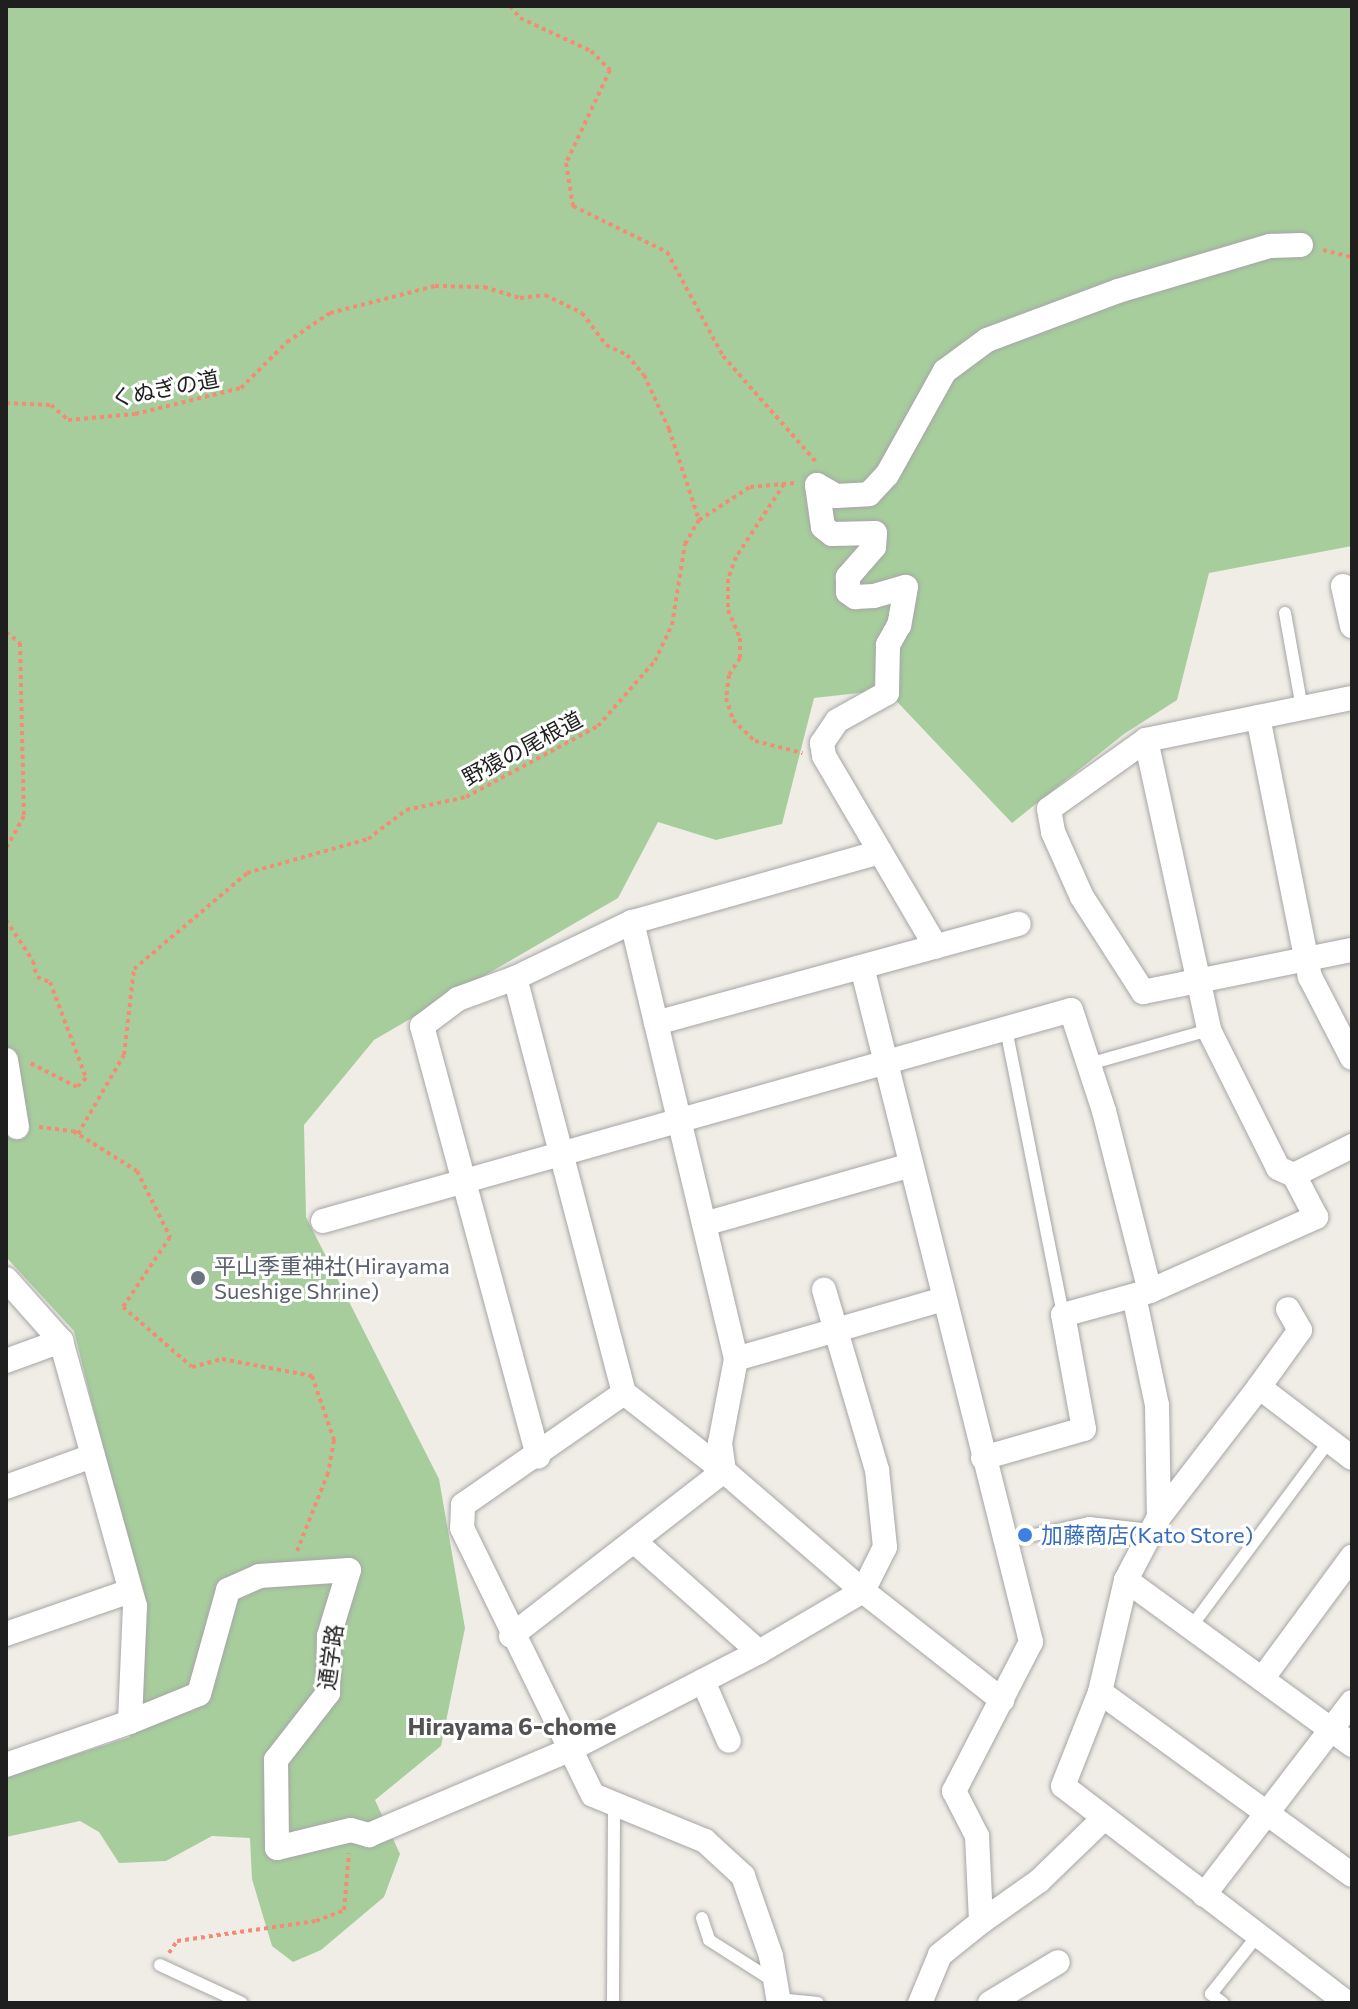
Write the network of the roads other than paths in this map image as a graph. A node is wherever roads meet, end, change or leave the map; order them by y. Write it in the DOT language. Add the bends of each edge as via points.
graph roads {
  1 [pos="1301,245"];
  2 [pos="1343,586"];
  3 [pos="1285,613"];
  4 [pos="1352,626"];
  5 [pos="1352,698"];
  6 [pos="1302,708"];
  7 [pos="1258,717"];
  8 [pos="1146,740"];
  9 [pos="880,852"];
  10 [pos="632,922"];
  11 [pos="1019,924"];
  12 [pos="936,947"];
  13 [pos="1352,950"];
  14 [pos="1307,960"];
  15 [pos="862,967"];
  16 [pos="515,978"];
  17 [pos="1198,980"];
  18 [pos="656,1023"];
  19 [pos="1006,1029"];
  20 [pos="1209,1030"];
  21 [pos="1352,1058"];
  22 [pos="12,1059"];
  23 [pos="885,1063"];
  24 [pos="1089,1064"];
  25 [pos="680,1120"];
  26 [pos="17,1127"];
  27 [pos="1352,1146"];
  28 [pos="559,1154"];
  29 [pos="911,1165"];
  30 [pos="1294,1175"];
  31 [pos="465,1181"];
  32 [pos="323,1221"];
  33 [pos="704,1224"];
  34 [pos="6,1279"];
  35 [pos="824,1290"];
  36 [pos="1142,1294"];
  37 [pos="944,1299"];
  38 [pos="1288,1309"];
  39 [pos="1063,1315"];
  40 [pos="835,1330"];
  41 [pos="61,1341"];
  42 [pos="736,1359"];
  43 [pos="6,1361"];
  44 [pos="1259,1387"];
  45 [pos="624,1393"];
  46 [pos="1329,1441"];
  47 [pos="92,1456"];
  48 [pos="538,1457"];
  49 [pos="983,1458"];
  50 [pos="1352,1458"];
  51 [pos="724,1471"];
  52 [pos="6,1487"];
  53 [pos="1155,1523"];
  54 [pos="634,1541"];
  55 [pos="1006,1541"];
  56 [pos="1352,1557"];
  57 [pos="1126,1580"];
  58 [pos="130,1591"];
  59 [pos="863,1591"];
  60 [pos="1191,1627"];
  61 [pos="6,1634"];
  62 [pos="511,1636"];
  63 [pos="759,1652"];
  64 [pos="1262,1679"];
  65 [pos="703,1681"];
  66 [pos="1100,1692"];
  67 [pos="1002,1700"];
  68 [pos="1352,1702"];
  69 [pos="130,1722"];
  70 [pos="1331,1730"];
  71 [pos="729,1741"];
  72 [pos="1352,1745"];
  73 [pos="567,1751"];
  74 [pos="6,1765"];
  75 [pos="614,1805"];
  76 [pos="1266,1813"];
  77 [pos="1103,1819"];
  78 [pos="1352,1875"];
  79 [pos="1204,1895"];
  80 [pos="702,1918"];
  81 [pos="981,1922"];
  82 [pos="1258,1935"];
  83 [pos="1058,1962"];
  84 [pos="160,1965"];
  85 [pos="778,1995"];
  86 [pos="242,2003"];
  87 [pos="613,2003"];
  88 [pos="818,2003"];
  89 [pos="920,2003"];
  90 [pos="990,2003"];
  91 [pos="1223,2003"];
  92 [pos="1347,2003"];
  1 -- 9 [label="street" via="1270,246 1147,282 987,340 945,371 887,475 869,494 846,496 817,485 823,527 832,534 875,533 874,547 848,577 848,592 855,597 906,587 908,596 888,645 887,693 837,721 825,734 824,756"];
  2 -- 4 [label="street"];
  3 -- 6 [label="lane"];
  5 -- 6 [label="street"];
  6 -- 7 [label="street"];
  7 -- 8 [label="street"];
  7 -- 14 [label="street"];
  8 -- 17 [label="street"];
  8 -- 17 [label="street" via="1049,809 1053,832 1082,897 1143,992"];
  9 -- 10 [label="street"];
  9 -- 12 [label="street"];
  10 -- 16 [label="street"];
  10 -- 18 [label="street"];
  11 -- 12 [label="street"];
  12 -- 15 [label="street"];
  13 -- 14 [label="street"];
  14 -- 17 [label="street"];
  14 -- 21 [label="street"];
  15 -- 18 [label="street"];
  15 -- 23 [label="street"];
  16 -- 28 [label="street"];
  16 -- 31 [label="street" via="458,999 422,1026"];
  17 -- 20 [label="street"];
  18 -- 25 [label="street"];
  19 -- 23 [label="street"];
  19 -- 24 [label="street" via="1071,1010"];
  19 -- 39 [label="lane"];
  20 -- 24 [label="lane"];
  20 -- 30 [label="street" via="1278,1168"];
  22 -- 26 [label="street"];
  23 -- 25 [label="street"];
  23 -- 29 [label="street"];
  24 -- 36 [label="street"];
  25 -- 28 [label="street"];
  25 -- 33 [label="street"];
  27 -- 30 [label="street"];
  28 -- 31 [label="street"];
  28 -- 45 [label="street"];
  29 -- 33 [label="street"];
  29 -- 37 [label="street"];
  30 -- 36 [label="street" via="1316,1217"];
  31 -- 32 [label="street"];
  31 -- 48 [label="street"];
  33 -- 42 [label="street"];
  34 -- 41 [label="street"];
  35 -- 40 [label="street"];
  36 -- 39 [label="street"];
  36 -- 53 [label="street" via="1157,1405"];
  37 -- 40 [label="street"];
  37 -- 49 [label="street"];
  38 -- 44 [label="street" via="1300,1330"];
  39 -- 49 [label="street" via="1084,1429"];
  40 -- 42 [label="street"];
  40 -- 59 [label="street" via="877,1470 885,1547"];
  41 -- 43 [label="street"];
  41 -- 47 [label="street"];
  42 -- 51 [label="street" via="720,1443"];
  44 -- 46 [label="street"];
  44 -- 53 [label="street"];
  45 -- 48 [label="street"];
  45 -- 51 [label="street"];
  46 -- 50 [label="street"];
  46 -- 60 [label="lane"];
  47 -- 52 [label="street"];
  47 -- 58 [label="street"];
  48 -- 62 [label="street" via="463,1505 462,1528"];
  49 -- 55 [label="street"];
  51 -- 54 [label="street"];
  51 -- 59 [label="street"];
  53 -- 55 [label="lane" via="1089,1523"];
  53 -- 57 [label="street"];
  54 -- 62 [label="street"];
  54 -- 63 [label="street"];
  55 -- 67 [label="street" via="1031,1642"];
  56 -- 64 [label="street"];
  57 -- 60 [label="street"];
  57 -- 66 [label="street"];
  58 -- 61 [label="street"];
  58 -- 69 [label="street" via="135,1606"];
  59 -- 63 [label="street, 通学路"];
  59 -- 67 [label="street"];
  60 -- 64 [label="street"];
  62 -- 73 [label="street"];
  63 -- 65 [label="street, 通学路"];
  64 -- 70 [label="street"];
  65 -- 71 [label="street"];
  65 -- 73 [label="street, 通学路"];
  66 -- 76 [label="street"];
  66 -- 77 [label="street" via="1063,1786"];
  67 -- 81 [label="street" via="954,1791 977,1836"];
  68 -- 70 [label="street"];
  69 -- 73 [label="street, 通学路" via="199,1694 228,1590 259,1576 289,1571 349,1570 329,1636 328,1693 276,1760 277,1848 351,1830 369,1835 395,1827"];
  69 -- 74 [label="street"];
  70 -- 72 [label="street"];
  70 -- 76 [label="street"];
  73 -- 75 [label="street" via="593,1795"];
  75 -- 85 [label="street" via="705,1841 743,1876"];
  75 -- 87 [label="lane"];
  76 -- 78 [label="street"];
  76 -- 79 [label="street"];
  77 -- 79 [label="street"];
  77 -- 81 [label="street" via="1039,1881"];
  79 -- 82 [label="street"];
  80 -- 85 [label="lane" via="709,1940"];
  81 -- 89 [label="street" via="940,1955"];
  82 -- 91 [label="lane" via="1211,1994"];
  82 -- 92 [label="street"];
  83 -- 90 [label="street"];
  84 -- 86 [label="lane"];
  85 -- 88 [label="lane"];
}
